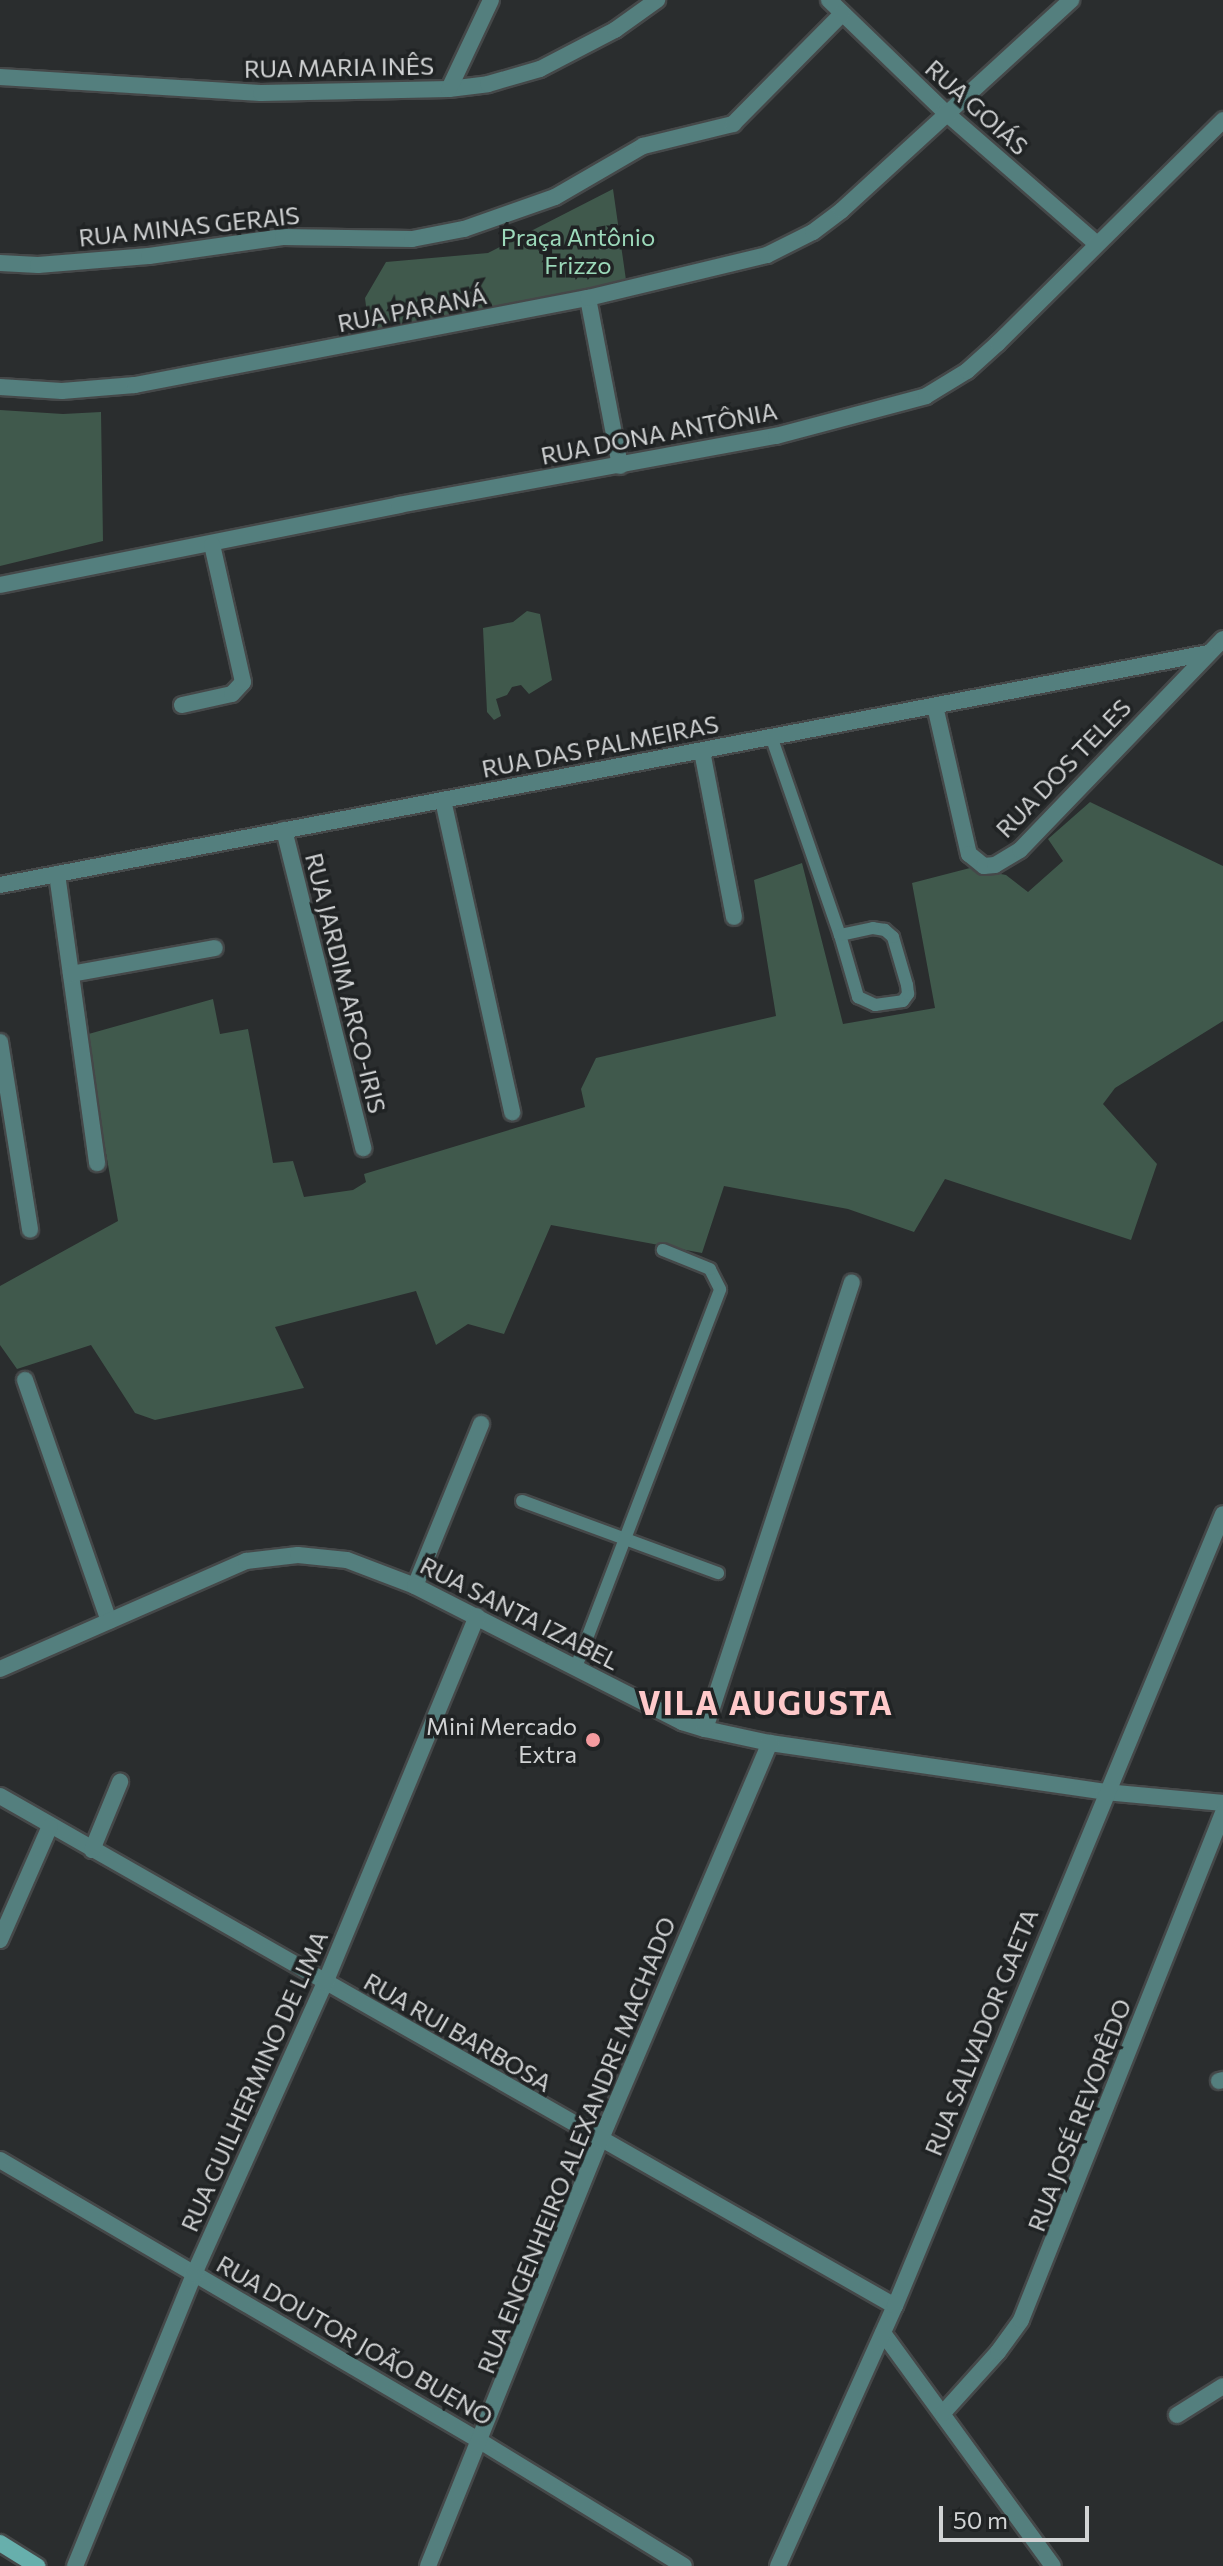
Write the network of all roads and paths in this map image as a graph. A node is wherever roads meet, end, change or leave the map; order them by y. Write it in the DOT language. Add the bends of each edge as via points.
graph roads {
  1 [pos="491,0"];
  2 [pos="657,0"];
  3 [pos="829,0"];
  4 [pos="1071,0"];
  5 [pos="842,14"];
  6 [pos="0,77"];
  7 [pos="449,89"];
  8 [pos="945,112"];
  9 [pos="1223,120"];
  10 [pos="1097,244"];
  11 [pos="0,263"];
  12 [pos="588,298"];
  13 [pos="0,387"];
  14 [pos="620,466"];
  15 [pos="212,544"];
  16 [pos="0,585"];
  17 [pos="1223,639"];
  18 [pos="1208,653"];
  19 [pos="182,705"];
  20 [pos="935,706"];
  21 [pos="771,736"];
  22 [pos="702,751"];
  23 [pos="443,800"];
  24 [pos="284,830"];
  25 [pos="57,874"];
  26 [pos="0,885"];
  27 [pos="734,917"];
  28 [pos="840,935"];
  29 [pos="215,948"];
  30 [pos="71,974"];
  31 [pos="0,1042"];
  32 [pos="512,1112"];
  33 [pos="363,1148"];
  34 [pos="97,1163"];
  35 [pos="30,1230"];
  36 [pos="663,1250"];
  37 [pos="852,1283"];
  38 [pos="25,1380"];
  39 [pos="481,1424"];
  40 [pos="522,1501"];
  41 [pos="1223,1514"];
  42 [pos="624,1540"];
  43 [pos="718,1573"];
  44 [pos="415,1586"];
  45 [pos="477,1616"];
  46 [pos="109,1621"];
  47 [pos="576,1667"];
  48 [pos="0,1669"];
  49 [pos="705,1729"];
  50 [pos="770,1743"];
  51 [pos="120,1782"];
  52 [pos="1105,1792"];
  53 [pos="0,1796"];
  54 [pos="1223,1803"];
  55 [pos="1223,1813"];
  56 [pos="50,1826"];
  57 [pos="92,1850"];
  58 [pos="0,1940"];
  59 [pos="325,1983"];
  60 [pos="600,2141"];
  61 [pos="0,2160"];
  62 [pos="194,2274"];
  63 [pos="895,2306"];
  64 [pos="883,2333"];
  65 [pos="1223,2386"];
  66 [pos="943,2413"];
  67 [pos="1177,2415"];
  68 [pos="480,2441"];
  69 [pos="0,2543"];
  70 [pos="37,2566"];
  71 [pos="75,2566"];
  72 [pos="428,2566"];
  73 [pos="684,2566"];
  74 [pos="778,2566"];
  75 [pos="1053,2566"];
  1 -- 7 [label="street"];
  2 -- 7 [label="street, RUA MARIA INÊS" via="615,30 540,69"];
  3 -- 5 [label="street, RUA GOIÁS"];
  4 -- 8 [label="street, RUA PARANÁ"];
  5 -- 8 [label="street, RUA GOIÁS"];
  5 -- 11 [label="street, RUA MINAS GERAIS" via="733,124 643,146 555,197 464,229 412,239 283,237 149,256"];
  6 -- 7 [label="street, RUA MARIA INÊS" via="261,93"];
  8 -- 10 [label="street, RUA GOIÁS"];
  8 -- 12 [label="street, RUA PARANÁ" via="842,210 792,244 767,255"];
  9 -- 10 [label="street, RUA DONA ANTÔNIA"];
  10 -- 14 [label="street, RUA DONA ANTÔNIA" via="967,371 926,396 776,436"];
  12 -- 13 [label="street, RUA PARANÁ" via="135,385 62,391"];
  12 -- 14 [label="street"];
  14 -- 15 [label="street, RUA DONA ANTÔNIA"];
  15 -- 16 [label="street, RUA DONA ANTÔNIA"];
  15 -- 19 [label="street" via="243,682 232,694"];
  17 -- 18 [label="street, RUA DOS TELES"];
  18 -- 20 [label="street, RUA DAS PALMEIRAS"];
  18 -- 20 [label="street, RUA DOS TELES" via="1020,850 995,865 984,866 969,854"];
  20 -- 21 [label="street, RUA DAS PALMEIRAS"];
  21 -- 22 [label="street, RUA DAS PALMEIRAS"];
  21 -- 28 [label="lane"];
  22 -- 23 [label="street, RUA DAS PALMEIRAS"];
  22 -- 27 [label="street"];
  23 -- 24 [label="street, RUA DAS PALMEIRAS"];
  23 -- 32 [label="street"];
  24 -- 25 [label="street, RUA DAS PALMEIRAS"];
  24 -- 33 [label="street, RUA JARDIM ARCO-IRIS"];
  25 -- 26 [label="street, RUA DAS PALMEIRAS"];
  25 -- 30 [label="street"];
  28 -- 28 [label="lane" via="858,997 875,1005 903,1001 907,985 893,937 873,928"];
  29 -- 30 [label="street"];
  30 -- 34 [label="street"];
  31 -- 35 [label="street"];
  36 -- 42 [label="lane" via="710,1269 720,1289"];
  37 -- 49 [label="street"];
  38 -- 46 [label="street"];
  39 -- 44 [label="street"];
  40 -- 42 [label="lane"];
  41 -- 52 [label="street, RUA SALVADOR GAETA"];
  42 -- 43 [label="lane"];
  42 -- 47 [label="lane"];
  44 -- 45 [label="street, RUA SANTA IZABEL"];
  44 -- 46 [label="street, RUA SANTA IZABEL" via="347,1560 298,1555 246,1561"];
  45 -- 47 [label="street, RUA SANTA IZABEL"];
  45 -- 59 [label="street, RUA GUILHERMINO DE LIMA"];
  46 -- 48 [label="street, RUA SANTA IZABEL"];
  47 -- 49 [label="street, RUA SANTA IZABEL"];
  49 -- 50 [label="street, RUA SANTA IZABEL"];
  50 -- 52 [label="street, RUA SANTA IZABEL"];
  50 -- 60 [label="street, RUA ENGENHEIRO ALEXANDRE MACHADO"];
  51 -- 57 [label="street"];
  52 -- 54 [label="street, RUA SANTA IZABEL"];
  52 -- 63 [label="street, RUA SALVADOR GAETA"];
  53 -- 56 [label="street, RUA RUI BARBOSA"];
  55 -- 66 [label="street, RUA JOSÉ REVORÊDO" via="1026,2309 998,2352"];
  56 -- 57 [label="street, RUA RUI BARBOSA"];
  56 -- 58 [label="street"];
  57 -- 59 [label="street, RUA RUI BARBOSA"];
  59 -- 60 [label="street, RUA RUI BARBOSA"];
  59 -- 62 [label="street, RUA GUILHERMINO DE LIMA"];
  60 -- 63 [label="street, RUA RUI BARBOSA"];
  60 -- 68 [label="street, RUA ENGENHEIRO ALEXANDRE MACHADO"];
  61 -- 62 [label="street, RUA DOUTOR JOÃO BUENO"];
  62 -- 68 [label="street, RUA DOUTOR JOÃO BUENO"];
  62 -- 71 [label="street, RUA GUILHERMINO DE LIMA"];
  63 -- 64 [label="street, RUA SALVADOR GAETA"];
  64 -- 66 [label="street"];
  64 -- 74 [label="street, RUA SALVADOR GAETA"];
  65 -- 67 [label="street"];
  66 -- 75 [label="street"];
  68 -- 72 [label="street, RUA ENGENHEIRO ALEXANDRE MACHADO"];
  68 -- 73 [label="street, RUA DOUTOR JOÃO BUENO"];
  69 -- 70 [label="street"];
}
